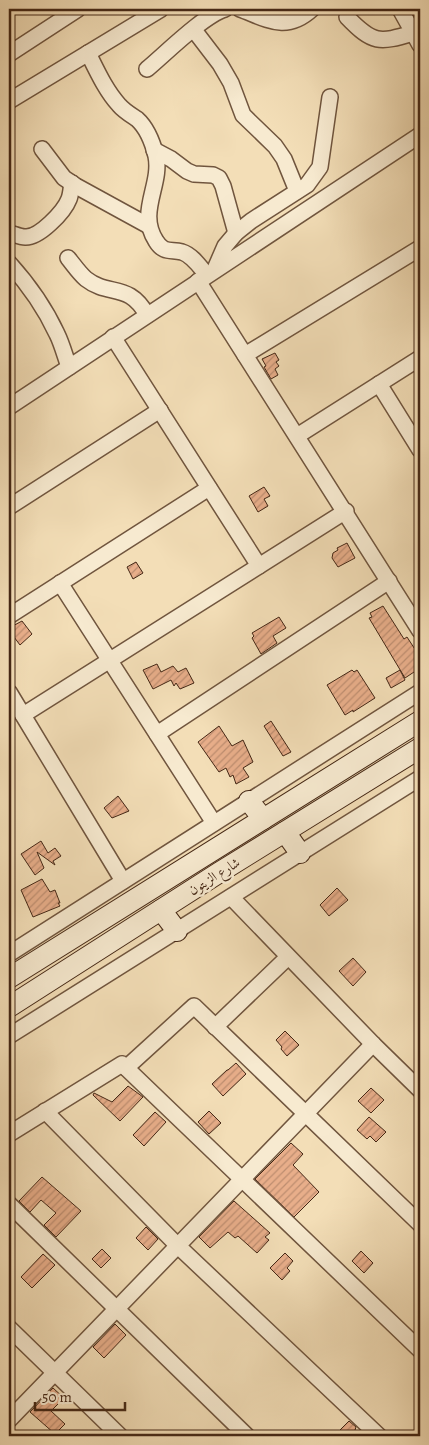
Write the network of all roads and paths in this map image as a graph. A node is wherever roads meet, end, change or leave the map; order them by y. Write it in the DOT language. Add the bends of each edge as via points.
graph roads {
  1 [pos="78,9"];
  2 [pos="161,9"];
  3 [pos="224,9"];
  4 [pos="240,9"];
  5 [pos="312,9"];
  6 [pos="400,9"];
  7 [pos="347,17"];
  8 [pos="194,30"];
  9 [pos="417,39"];
  10 [pos="88,53"];
  11 [pos="9,54"];
  12 [pos="147,69"];
  13 [pos="330,96"];
  14 [pos="9,101"];
  15 [pos="420,135"];
  16 [pos="42,149"];
  17 [pos="154,150"];
  18 [pos="72,183"];
  19 [pos="297,191"];
  20 [pos="149,226"];
  21 [pos="236,233"];
  22 [pos="9,236"];
  23 [pos="420,248"];
  24 [pos="68,258"];
  25 [pos="9,264"];
  26 [pos="207,275"];
  27 [pos="146,315"];
  28 [pos="113,337"];
  29 [pos="246,355"];
  30 [pos="420,358"];
  31 [pos="69,367"];
  32 [pos="379,384"];
  33 [pos="9,407"];
  34 [pos="160,410"];
  35 [pos="297,436"];
  36 [pos="420,450"];
  37 [pos="210,488"];
  38 [pos="9,507"];
  39 [pos="346,511"];
  40 [pos="259,566"];
  41 [pos="389,581"];
  42 [pos="60,583"];
  43 [pos="9,616"];
  44 [pos="420,630"];
  45 [pos="110,660"];
  46 [pos="9,692"];
  47 [pos="420,692"];
  48 [pos="22,715"];
  49 [pos="420,721"];
  50 [pos="157,734"];
  51 [pos="420,748"];
  52 [pos="420,778"];
  53 [pos="249,801"];
  54 [pos="263,819"];
  55 [pos="214,823"];
  56 [pos="284,832"];
  57 [pos="300,854"];
  58 [pos="123,881"];
  59 [pos="231,897"];
  60 [pos="161,910"];
  61 [pos="177,931"];
  62 [pos="9,954"];
  63 [pos="288,957"];
  64 [pos="9,978"];
  65 [pos="9,1007"];
  66 [pos="215,1027"];
  67 [pos="9,1036"];
  68 [pos="373,1044"];
  69 [pos="126,1068"];
  70 [pos="420,1090"];
  71 [pos="45,1111"];
  72 [pos="305,1114"];
  73 [pos="9,1134"];
  74 [pos="242,1179"];
  75 [pos="9,1204"];
  76 [pos="420,1224"];
  77 [pos="178,1246"];
  78 [pos="117,1309"];
  79 [pos="9,1328"];
  80 [pos="420,1350"];
  81 [pos="55,1374"];
  82 [pos="9,1420"];
  83 [pos="120,1436"];
  84 [pos="247,1436"];
  85 [pos="379,1436"];
  1 -- 11 [label="street"];
  2 -- 10 [label="street"];
  3 -- 8 [label="street"];
  4 -- 5 [label="street" via="280,23 292,22"];
  6 -- 9 [label="street"];
  7 -- 9 [label="street" via="363,34 373,39"];
  8 -- 12 [label="street"];
  8 -- 19 [label="street" via="231,83 243,115 284,159"];
  10 -- 14 [label="street"];
  10 -- 17 [label="street" via="119,106 139,121"];
  13 -- 19 [label="street" via="320,167 307,185"];
  15 -- 26 [label="street"];
  16 -- 18 [label="street" via="64,178"];
  17 -- 20 [label="street" via="158,175 150,200"];
  17 -- 21 [label="street" via="187,171 213,174 219,178"];
  18 -- 20 [label="street"];
  18 -- 22 [label="street" via="69,200 45,229 24,238 13,234"];
  19 -- 21 [label="street"];
  20 -- 26 [label="street" via="162,248 192,258"];
  21 -- 26 [label="street"];
  23 -- 29 [label="street"];
  24 -- 27 [label="street" via="85,278 131,295"];
  25 -- 31 [label="street" via="23,279 57,333"];
  26 -- 27 [label="street"];
  26 -- 29 [label="street"];
  27 -- 28 [label="street"];
  28 -- 31 [label="street"];
  28 -- 34 [label="street"];
  29 -- 35 [label="street"];
  30 -- 32 [label="street"];
  31 -- 33 [label="street"];
  32 -- 35 [label="street"];
  32 -- 36 [label="street"];
  34 -- 37 [label="street"];
  34 -- 38 [label="street"];
  35 -- 39 [label="street"];
  37 -- 40 [label="street"];
  37 -- 42 [label="street"];
  39 -- 40 [label="street"];
  39 -- 41 [label="street"];
  40 -- 45 [label="street"];
  41 -- 44 [label="street"];
  41 -- 50 [label="street"];
  42 -- 43 [label="street"];
  42 -- 45 [label="street"];
  45 -- 48 [label="street"];
  45 -- 50 [label="street"];
  46 -- 48 [label="street"];
  47 -- 53 [label="street"];
  48 -- 58 [label="street"];
  49 -- 54 [label="main road, شارع الزيتون"];
  50 -- 55 [label="street"];
  51 -- 56 [label="main road, شارع الزيتون"];
  52 -- 57 [label="street"];
  53 -- 54 [label="main road"];
  53 -- 55 [label="street"];
  54 -- 64 [label="main road, شارع الزيتون"];
  55 -- 58 [label="street"];
  56 -- 57 [label="main road"];
  56 -- 60 [label="main road, شارع الزيتون"];
  57 -- 59 [label="street"];
  58 -- 62 [label="street"];
  59 -- 61 [label="street"];
  59 -- 63 [label="street"];
  60 -- 61 [label="main road"];
  60 -- 65 [label="main road, شارع الزيتون"];
  61 -- 67 [label="street"];
  63 -- 66 [label="street"];
  63 -- 68 [label="street"];
  66 -- 69 [label="street" via="194,1006"];
  66 -- 72 [label="street"];
  68 -- 70 [label="street"];
  68 -- 72 [label="street"];
  69 -- 71 [label="street" via="122,1064"];
  69 -- 74 [label="street"];
  71 -- 73 [label="street"];
  71 -- 77 [label="street"];
  72 -- 74 [label="street"];
  72 -- 76 [label="street"];
  74 -- 77 [label="street"];
  74 -- 80 [label="street"];
  75 -- 78 [label="street"];
  77 -- 78 [label="street"];
  77 -- 85 [label="street"];
  78 -- 81 [label="street"];
  78 -- 84 [label="street"];
  79 -- 81 [label="street"];
  81 -- 82 [label="street"];
  81 -- 83 [label="street"];
}
